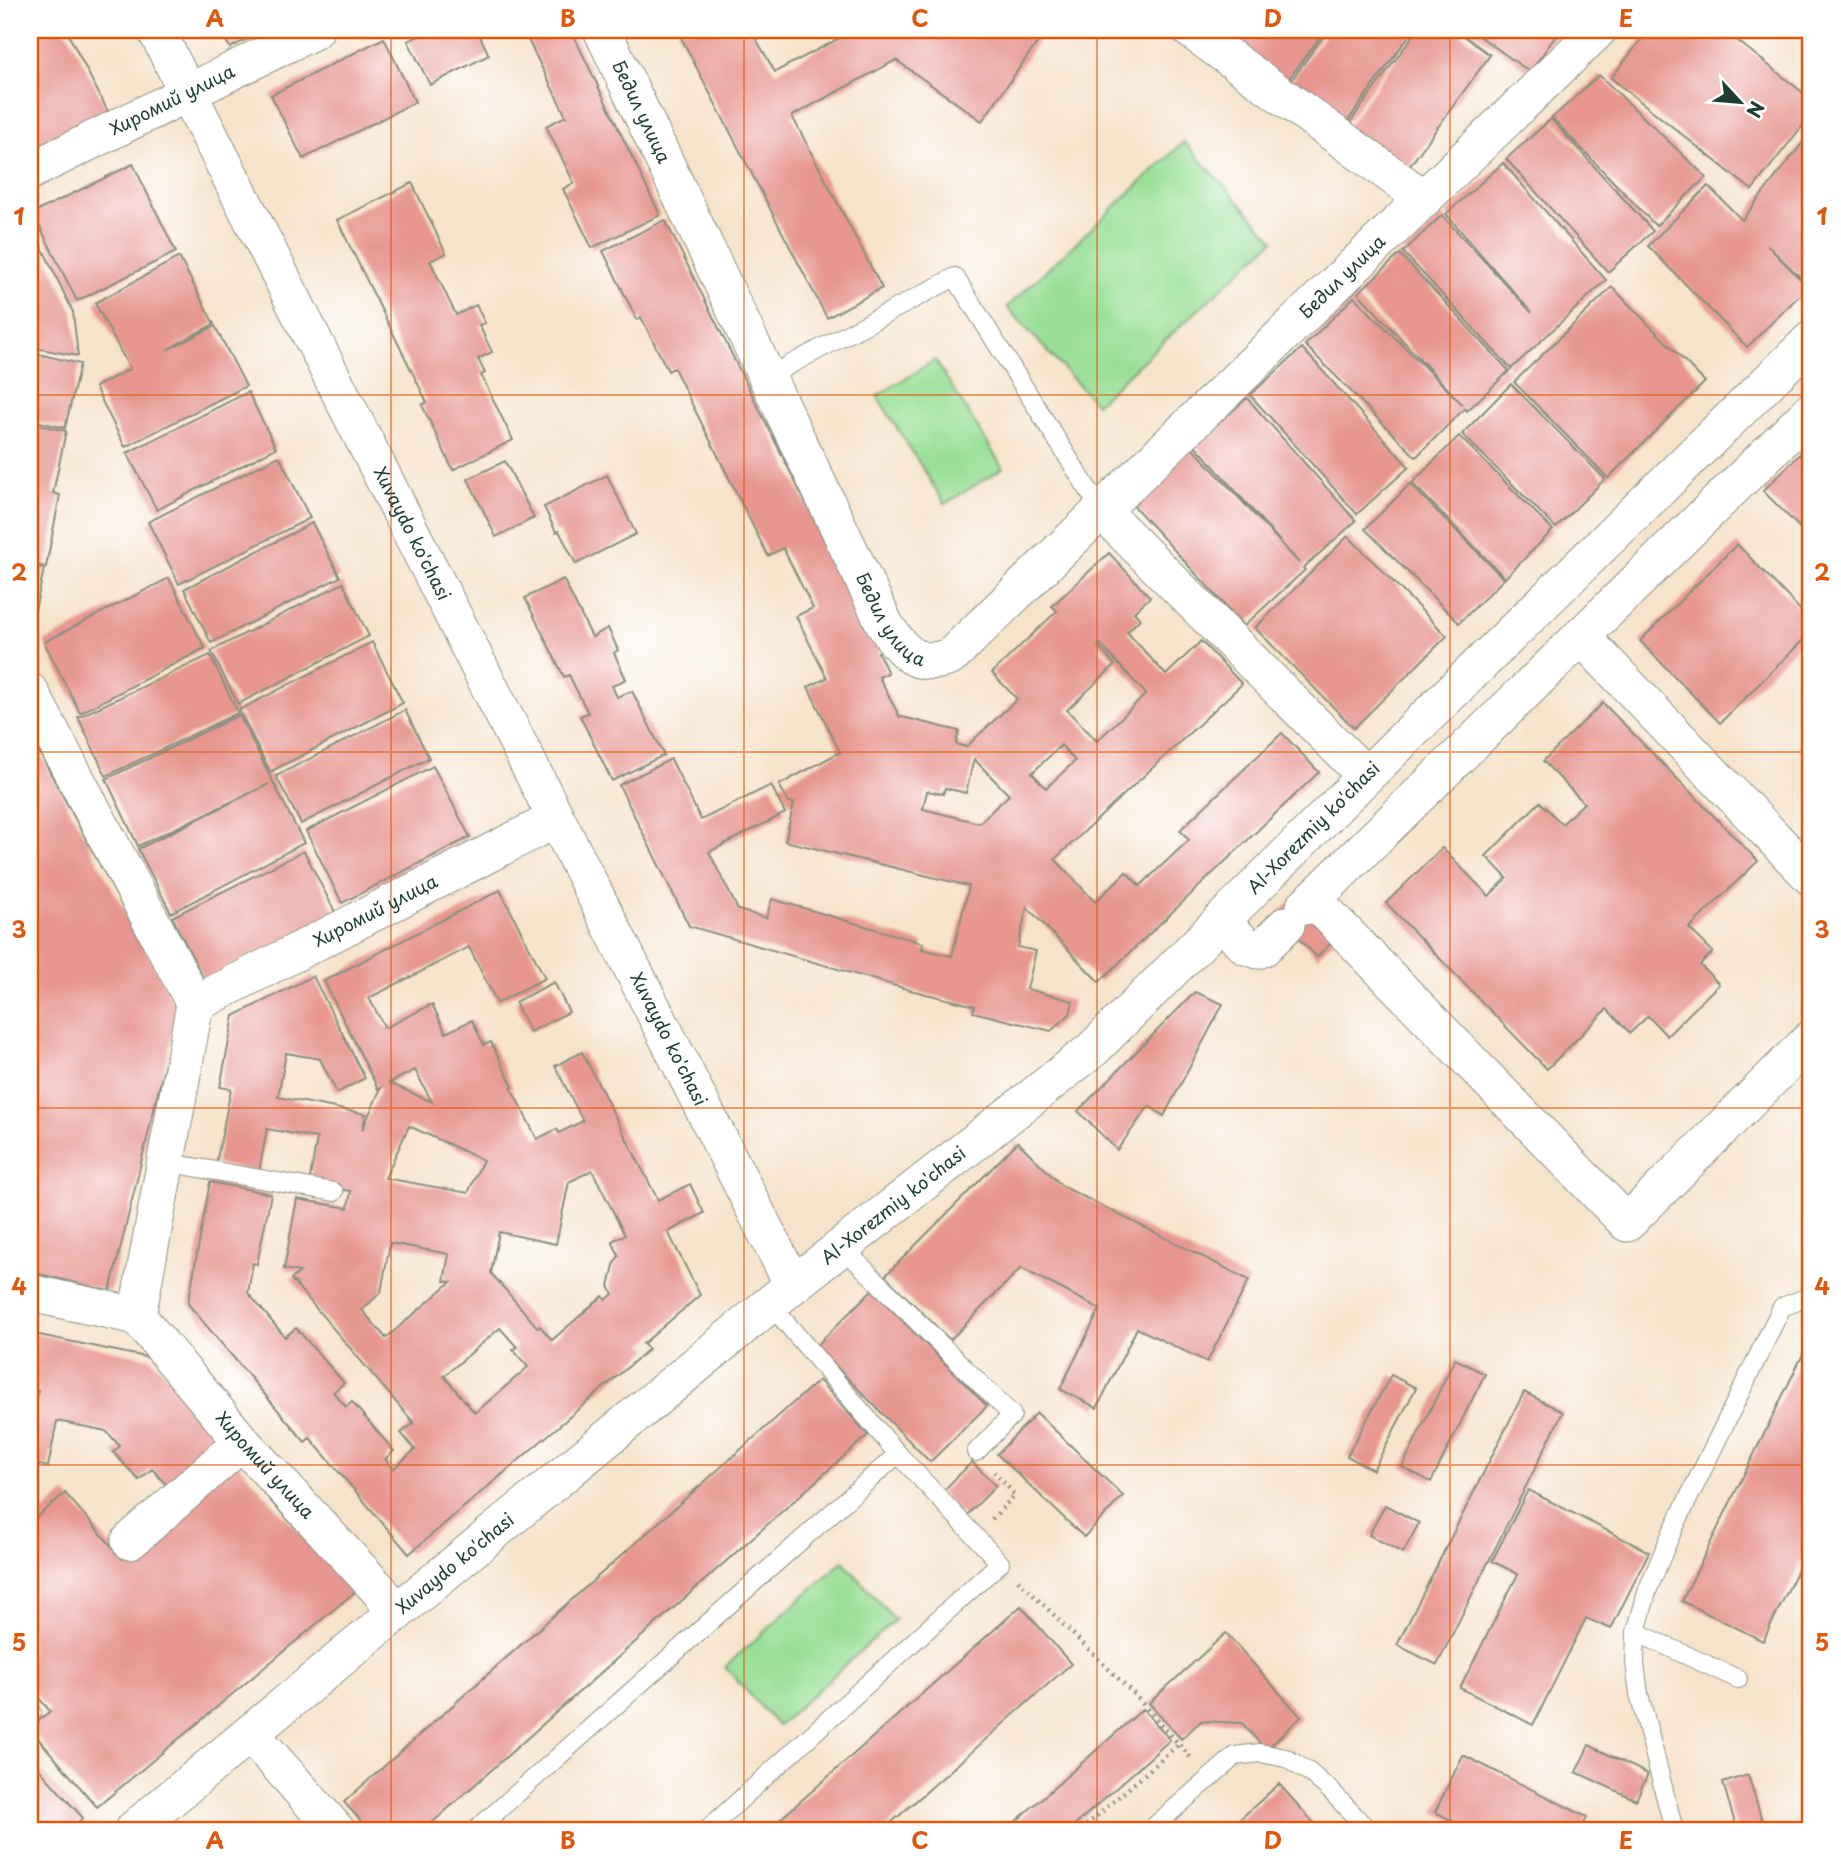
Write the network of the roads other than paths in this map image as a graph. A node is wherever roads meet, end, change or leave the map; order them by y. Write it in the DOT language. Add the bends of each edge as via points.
graph roads {
  1 [pos="156,30"];
  2 [pos="315,30"];
  3 [pos="602,30"];
  4 [pos="1191,30"];
  5 [pos="1598,30"];
  6 [pos="188,93"];
  7 [pos="30,171"];
  8 [pos="1423,198"];
  9 [pos="1811,340"];
  10 [pos="767,377"];
  11 [pos="1811,411"];
  12 [pos="1101,510"];
  13 [pos="1581,636"];
  14 [pos="30,692"];
  15 [pos="1366,776"];
  16 [pos="556,819"];
  17 [pos="1811,877"];
  18 [pos="1301,910"];
  19 [pos="1221,921"];
  20 [pos="195,1004"];
  21 [pos="1811,1039"];
  22 [pos="165,1162"];
  23 [pos="334,1192"];
  24 [pos="842,1247"];
  25 [pos="30,1293"];
  26 [pos="781,1295"];
  27 [pos="1811,1296"];
  28 [pos="137,1316"];
  29 [pos="242,1442"];
  30 [pos="976,1452"];
  31 [pos="898,1454"];
  32 [pos="130,1541"];
  33 [pos="396,1613"];
  34 [pos="1636,1633"];
  35 [pos="1738,1679"];
  36 [pos="250,1733"];
  37 [pos="327,1827"];
  38 [pos="133,1830"];
  39 [pos="476,1830"];
  40 [pos="707,1830"];
  41 [pos="1150,1830"];
  42 [pos="1368,1830"];
  43 [pos="1674,1830"];
  1 -- 6 [label="street, Xuvaydo ko'chasi"];
  2 -- 6 [label="street, Хиромий улица"];
  3 -- 10 [label="street, Бедил улица"];
  4 -- 8 [label="street"];
  5 -- 8 [label="street, Бедил улица"];
  6 -- 7 [label="street, Хиромий улица"];
  6 -- 16 [label="street, Xuvaydo ko'chasi"];
  8 -- 12 [label="street, Бедил улица"];
  9 -- 15 [label="street, Al-Xorezmiy ko'chasi"];
  10 -- 12 [label="lane" via="955,277"];
  10 -- 12 [label="street, Бедил улица" via="885,625 903,651 918,659 935,662 950,657"];
  11 -- 13 [label="street"];
  12 -- 15 [label="street"];
  13 -- 17 [label="street"];
  13 -- 18 [label="street"];
  14 -- 20 [label="street"];
  15 -- 19 [label="street, Al-Xorezmiy ko'chasi"];
  16 -- 20 [label="street, Хиромий улица"];
  16 -- 26 [label="street, Xuvaydo ko'chasi"];
  18 -- 19 [label="street" via="1258,950 1246,946"];
  18 -- 21 [label="street" via="1627,1223"];
  19 -- 24 [label="street, Al-Xorezmiy ko'chasi" via="1092,1050"];
  20 -- 22 [label="street"];
  22 -- 23 [label="lane"];
  22 -- 28 [label="street"];
  24 -- 26 [label="street, Al-Xorezmiy ko'chasi"];
  24 -- 30 [label="lane" via="1013,1415"];
  25 -- 28 [label="street"];
  26 -- 31 [label="lane"];
  26 -- 33 [label="street, Xuvaydo ko'chasi"];
  27 -- 34 [label="lane" via="1782,1307 1671,1534"];
  28 -- 29 [label="street, Хиромий улица"];
  29 -- 32 [label="street"];
  29 -- 33 [label="street, Хиромий улица"];
  31 -- 39 [label="lane"];
  31 -- 40 [label="lane" via="1000,1563"];
  33 -- 36 [label="street, Xuvaydo ko'chasi"];
  34 -- 35 [label="lane"];
  34 -- 43 [label="lane" via="1639,1694"];
  36 -- 37 [label="street"];
  36 -- 38 [label="street, Xuvaydo ko'chasi"];
  41 -- 42 [label="lane" via="1235,1756 1260,1753 1286,1758 1309,1772"];
}
